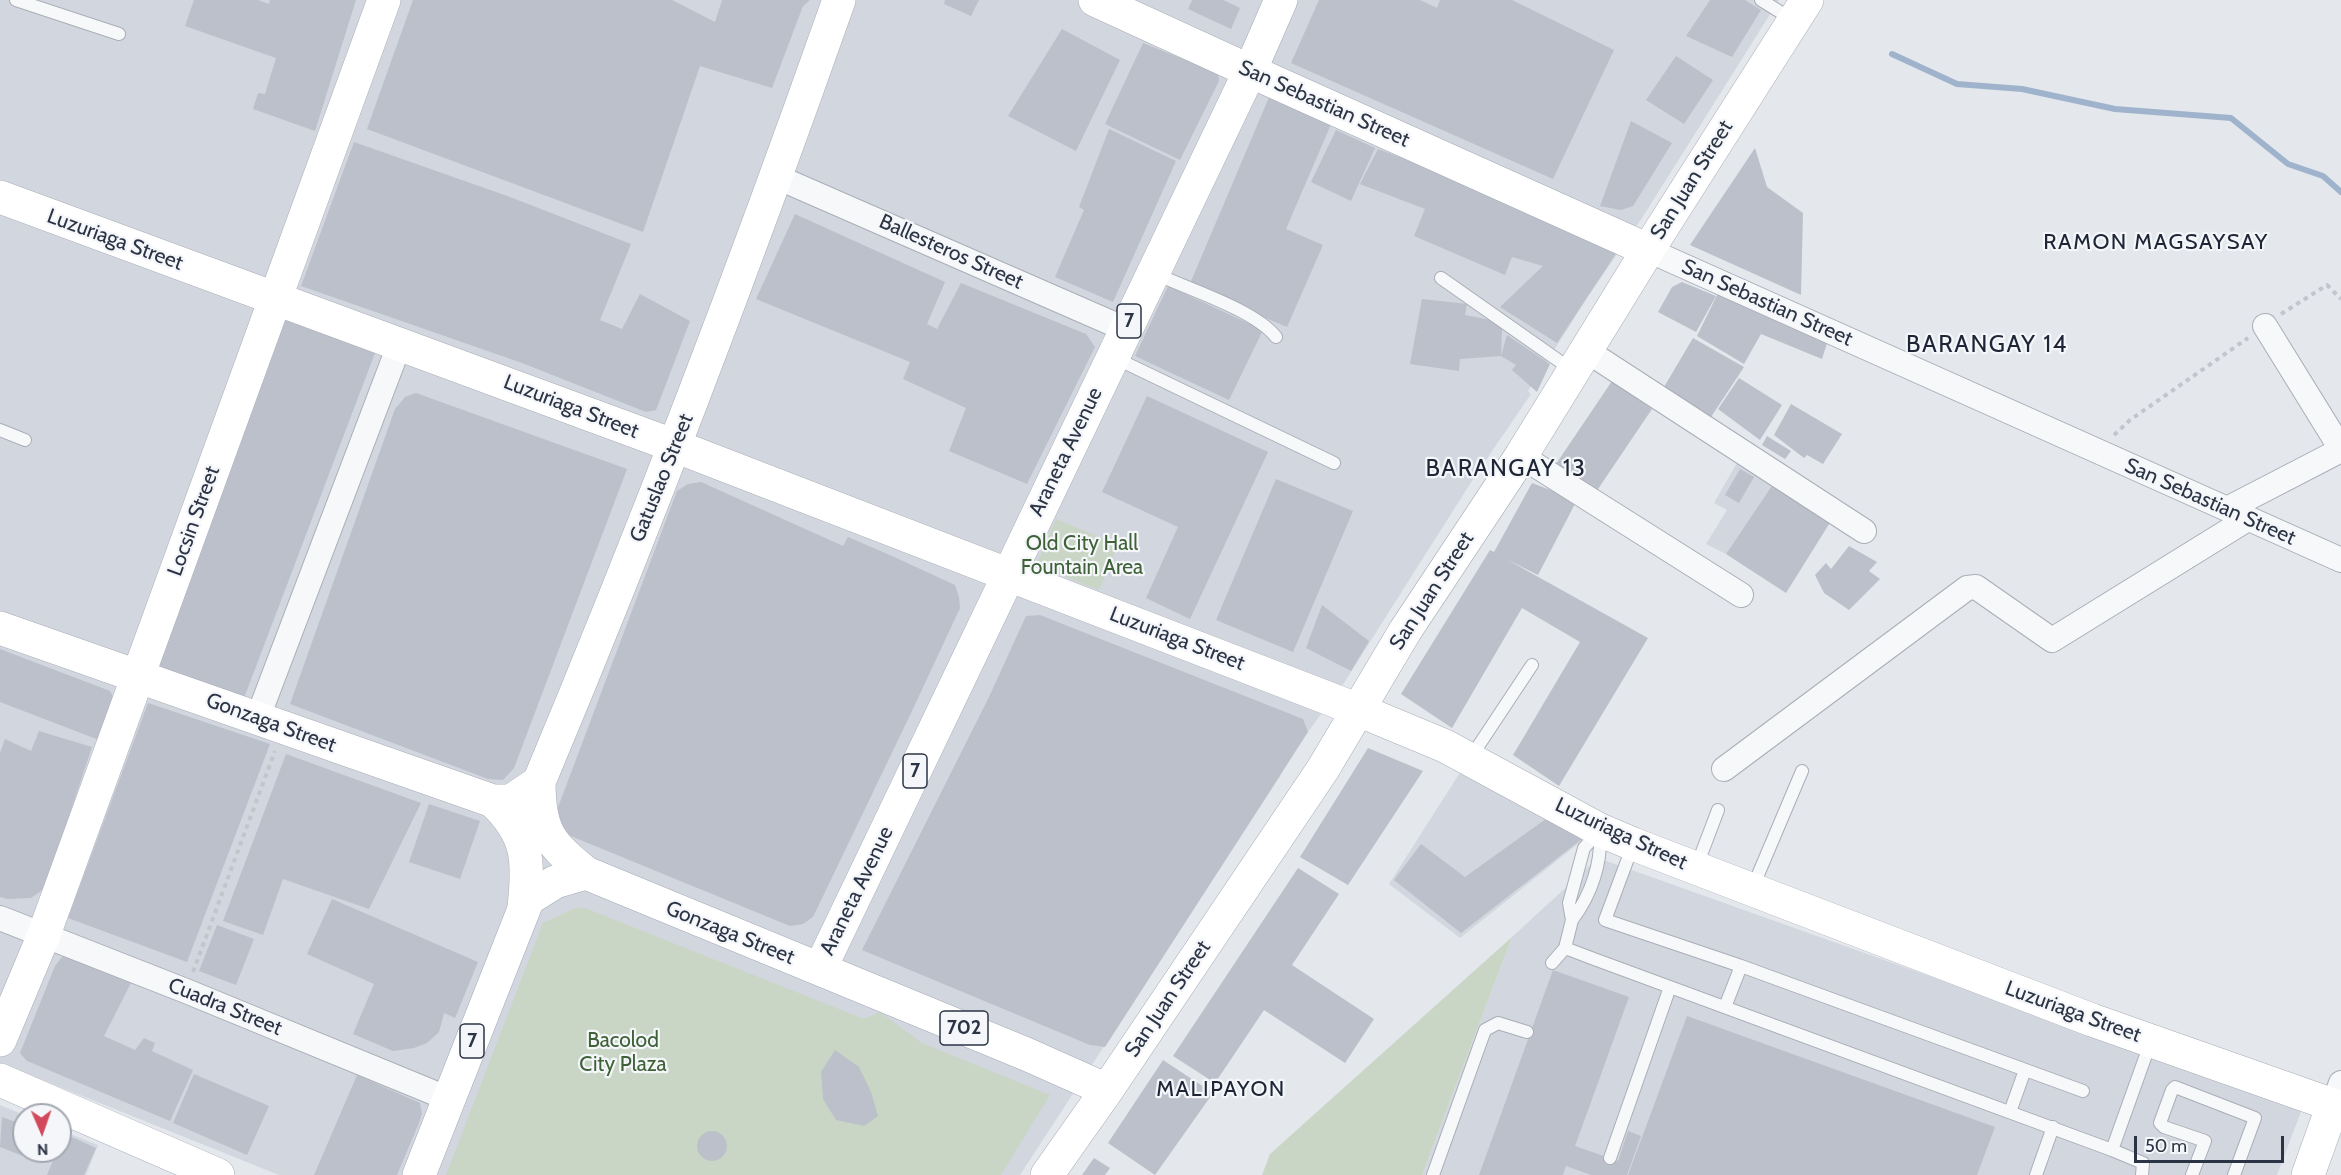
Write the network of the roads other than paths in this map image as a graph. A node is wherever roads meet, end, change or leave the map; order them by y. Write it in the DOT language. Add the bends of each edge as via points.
graph roads {
  1 [pos="16,0"];
  2 [pos="384,0"];
  3 [pos="839,0"];
  4 [pos="1095,0"];
  5 [pos="1281,0"];
  6 [pos="1761,0"];
  7 [pos="1800,10"];
  8 [pos="119,34"];
  9 [pos="1250,70"];
  10 [pos="777,177"];
  11 [pos="0,197"];
  12 [pos="1648,250"];
  13 [pos="1152,273"];
  14 [pos="1441,278"];
  15 [pos="275,300"];
  16 [pos="2265,326"];
  17 [pos="1276,337"];
  18 [pos="400,343"];
  19 [pos="1119,343"];
  20 [pos="1580,361"];
  21 [pos="0,430"];
  22 [pos="25,440"];
  23 [pos="675,446"];
  24 [pos="2341,449"];
  25 [pos="1521,456"];
  26 [pos="1334,463"];
  27 [pos="2237,515"];
  28 [pos="1864,531"];
  29 [pos="2341,560"];
  30 [pos="1008,573"];
  31 [pos="1741,595"];
  32 [pos="0,628"];
  33 [pos="1532,665"];
  34 [pos="137,676"];
  35 [pos="1356,709"];
  36 [pos="271,723"];
  37 [pos="1470,758"];
  38 [pos="1724,769"];
  39 [pos="1802,771"];
  40 [pos="539,782"];
  41 [pos="494,801"];
  42 [pos="1718,810"];
  43 [pos="1600,830"];
  44 [pos="1633,844"];
  45 [pos="1696,869"];
  46 [pos="586,873"];
  47 [pos="1752,890"];
  48 [pos="524,907"];
  49 [pos="0,918"];
  50 [pos="43,937"];
  51 [pos="1565,948"];
  52 [pos="1552,963"];
  53 [pos="1741,966"];
  54 [pos="820,969"];
  55 [pos="1670,987"];
  56 [pos="1725,1007"];
  57 [pos="1527,1032"];
  58 [pos="0,1040"];
  59 [pos="2151,1040"];
  60 [pos="2025,1070"];
  61 [pos="0,1080"];
  62 [pos="1107,1090"];
  63 [pos="2083,1090"];
  64 [pos="449,1099"];
  65 [pos="2338,1099"];
  66 [pos="2010,1112"];
  67 [pos="2052,1127"];
  68 [pos="2112,1150"];
  69 [pos="1610,1158"];
  70 [pos="218,1175"];
  71 [pos="419,1175"];
  72 [pos="1047,1175"];
  73 [pos="1434,1175"];
  74 [pos="2036,1175"];
  75 [pos="2142,1175"];
  76 [pos="2192,1175"];
  77 [pos="2234,1175"];
  78 [pos="2308,1175"];
  1 -- 8 [label="lane"];
  2 -- 15 [label="street, Locsin Street"];
  3 -- 10 [label="street, Gatuslao Street"];
  4 -- 9 [label="street, San Sebastian Street"];
  5 -- 9 [label="street, Araneta Avenue / 7"];
  6 -- 7 [label="lane"];
  7 -- 12 [label="street, San Juan Street"];
  9 -- 12 [label="street, San Sebastian Street"];
  9 -- 13 [label="street, Araneta Avenue / 7"];
  10 -- 19 [label="street, Ballesteros Street"];
  10 -- 23 [label="street, Gatuslao Street"];
  11 -- 15 [label="street, Luzuriaga Street"];
  12 -- 20 [label="street, San Juan Street"];
  12 -- 27 [label="street, San Sebastian Street"];
  13 -- 17 [label="lane" via="1252,317 1269,327"];
  13 -- 19 [label="street, Araneta Avenue / 7"];
  14 -- 20 [label="lane"];
  15 -- 18 [label="street, Luzuriaga Street"];
  15 -- 34 [label="street, Locsin Street"];
  16 -- 24 [label="street"];
  18 -- 23 [label="street, Luzuriaga Street"];
  18 -- 36 [label="street"];
  19 -- 26 [label="lane"];
  19 -- 30 [label="street, Araneta Avenue / 7"];
  20 -- 25 [label="street, San Juan Street"];
  20 -- 28 [label="street"];
  21 -- 22 [label="lane"];
  23 -- 30 [label="street, Luzuriaga Street"];
  23 -- 40 [label="street, Gatuslao Street"];
  24 -- 27 [label="street"];
  25 -- 31 [label="street"];
  25 -- 35 [label="street, San Juan Street"];
  27 -- 29 [label="street, San Sebastian Street"];
  27 -- 38 [label="street" via="2052,640 1976,587 1967,588"];
  30 -- 35 [label="street, Luzuriaga Street"];
  30 -- 54 [label="street, Araneta Avenue / 7"];
  32 -- 34 [label="street, Gonzaga Street"];
  33 -- 37 [label="lane"];
  34 -- 36 [label="street, Gonzaga Street"];
  34 -- 50 [label="street, Locsin Street"];
  35 -- 37 [label="street, Luzuriaga Street"];
  35 -- 62 [label="street, San Juan Street" via="1323,769"];
  36 -- 41 [label="street, Gonzaga Street"];
  37 -- 43 [label="street, Luzuriaga Street"];
  39 -- 47 [label="lane"];
  40 -- 41 [label="street" via="511,801"];
  40 -- 46 [label="street, Gatuslao Street" via="540,814 547,833 562,854"];
  41 -- 48 [label="street" via="511,819 524,842"];
  42 -- 45 [label="lane"];
  43 -- 44 [label="street, Luzuriaga Street"];
  43 -- 51 [label="lane" via="1584,848 1569,903 1572,920"];
  44 -- 45 [label="street, Luzuriaga Street"];
  44 -- 53 [label="lane" via="1605,920"];
  45 -- 47 [label="street, Luzuriaga Street"];
  46 -- 48 [label="street, 7" via="538,890"];
  46 -- 54 [label="street, Gonzaga Street"];
  47 -- 59 [label="street, Luzuriaga Street"];
  48 -- 64 [label="street, 7"];
  49 -- 50 [label="street, Cuadra Street"];
  50 -- 58 [label="street, Locsin Street"];
  50 -- 64 [label="street, Cuadra Street" via="186,990"];
  51 -- 52 [label="lane"];
  51 -- 55 [label="lane"];
  53 -- 56 [label="lane"];
  53 -- 60 [label="lane"];
  54 -- 62 [label="street, Gonzaga Street / 702"];
  55 -- 56 [label="lane"];
  55 -- 69 [label="lane"];
  56 -- 66 [label="lane"];
  57 -- 73 [label="lane" via="1498,1023 1485,1030"];
  59 -- 65 [label="street, Luzuriaga Street"];
  59 -- 68 [label="lane"];
  60 -- 63 [label="lane"];
  60 -- 66 [label="lane"];
  61 -- 70 [label="street"];
  62 -- 72 [label="street, San Juan Street"];
  64 -- 71 [label="street, 7"];
  65 -- 78 [label="street"];
  66 -- 67 [label="lane"];
  67 -- 68 [label="lane"];
  67 -- 74 [label="lane"];
  68 -- 75 [label="lane" via="2143,1163"];
  76 -- 77 [label="lane" via="2205,1141 2160,1123 2175,1087 2255,1118"];
}
